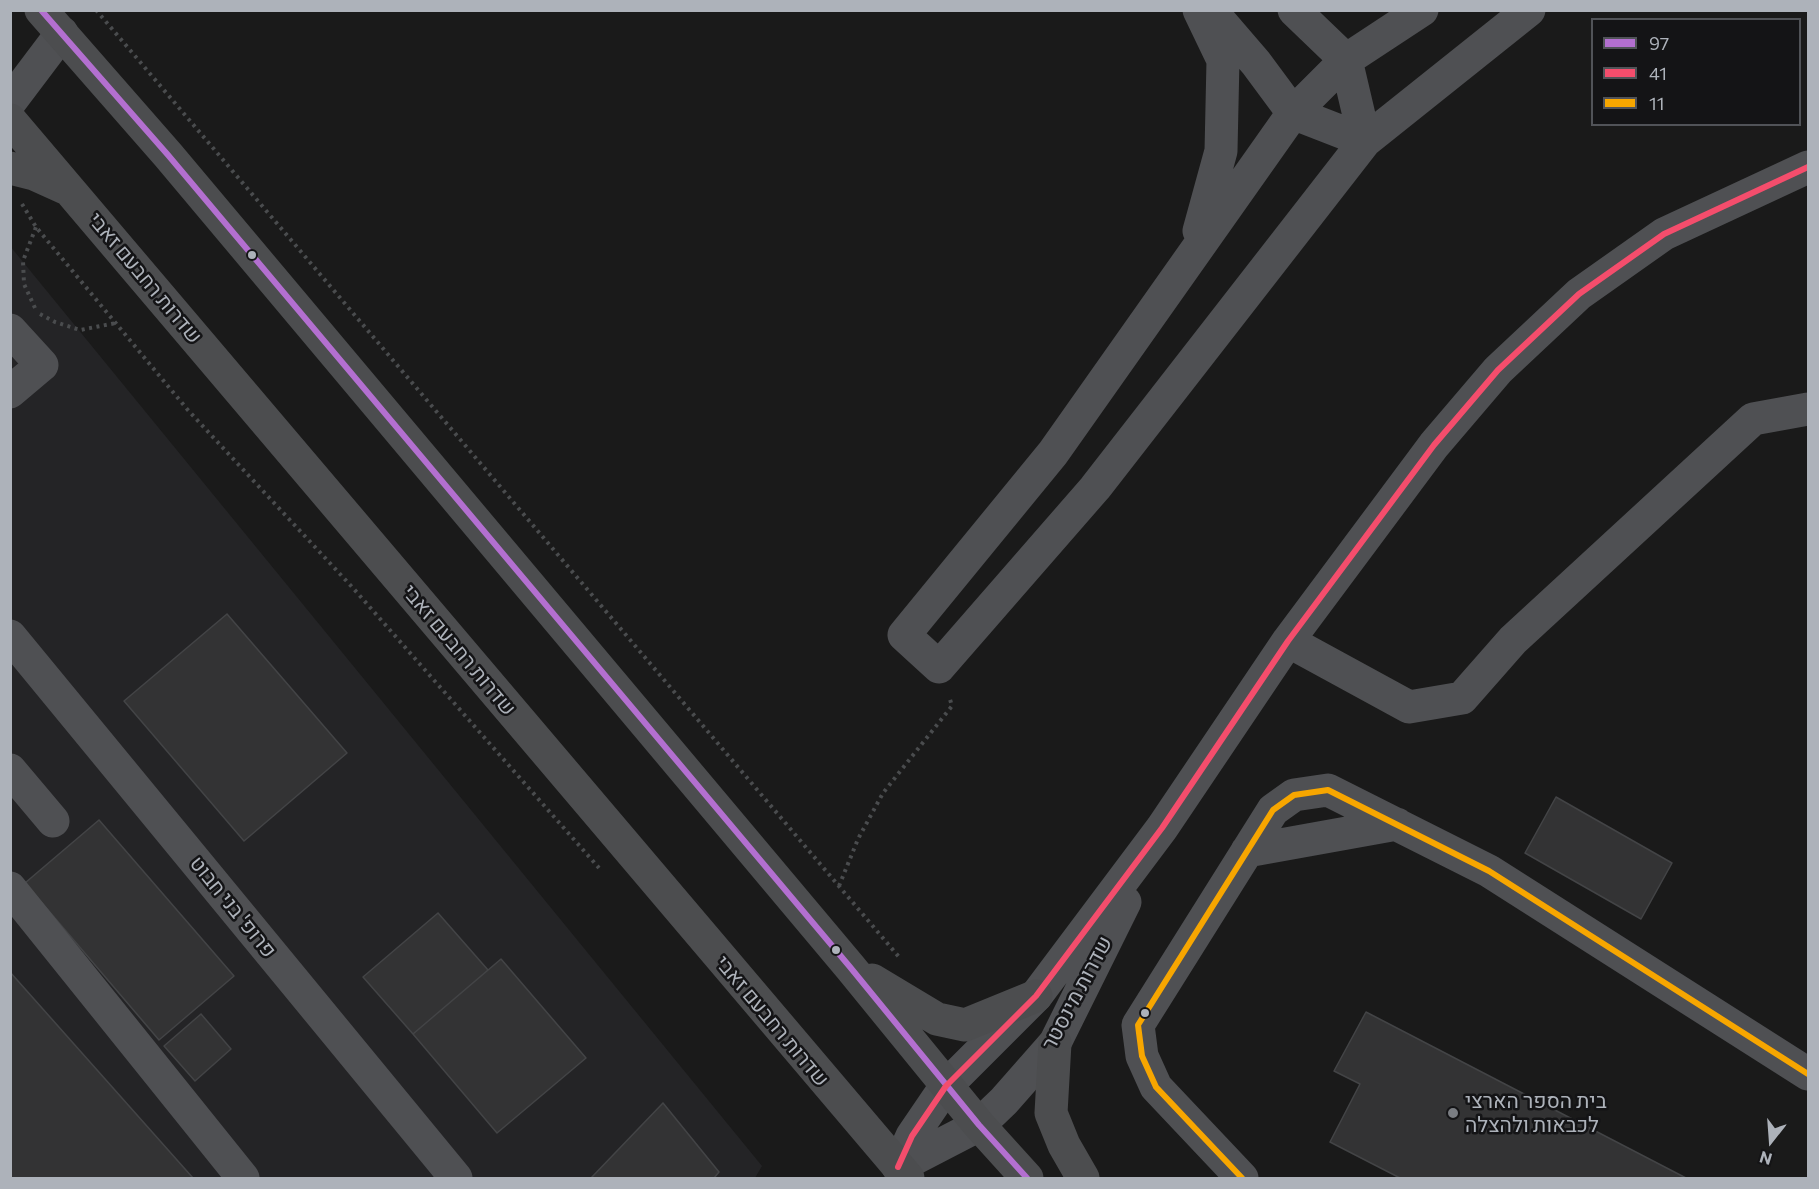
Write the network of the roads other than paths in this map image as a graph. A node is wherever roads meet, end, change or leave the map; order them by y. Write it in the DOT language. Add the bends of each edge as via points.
graph roads {
  1 [pos="1199,10"];
  2 [pos="1211,10"];
  3 [pos="1294,10"];
  4 [pos="1422,10"];
  5 [pos="1529,10"];
  6 [pos="52,22"];
  7 [pos="1346,60"];
  8 [pos="10,61"];
  9 [pos="10,102"];
  10 [pos="1293,113"];
  11 [pos="10,120"];
  12 [pos="1365,141"];
  13 [pos="1809,167"];
  14 [pos="10,168"];
  15 [pos="72,191"];
  16 [pos="1192,255"];
  17 [pos="10,330"];
  18 [pos="10,392"];
  19 [pos="1809,409"];
  20 [pos="10,636"];
  21 [pos="1288,641"];
  22 [pos="10,770"];
  23 [pos="53,821"];
  24 [pos="1397,824"];
  25 [pos="1162,828"];
  26 [pos="1247,851"];
  27 [pos="10,888"];
  28 [pos="850,967"];
  29 [pos="1035,996"];
  30 [pos="1055,1043"];
  31 [pos="1809,1074"];
  32 [pos="946,1086"];
  33 [pos="979,1125"];
  34 [pos="903,1173"];
  35 [pos="243,1179"];
  36 [pos="456,1179"];
  37 [pos="1028,1179"];
  38 [pos="1083,1179"];
  39 [pos="1242,1179"];
  1 -- 16 [label="street" via="1223,60 1222,139"];
  2 -- 10 [label="street"];
  3 -- 7 [label="street"];
  4 -- 7 [label="street"];
  5 -- 12 [label="street"];
  6 -- 8 [label="street"];
  6 -- 9 [label="street"];
  6 -- 28 [label="main road"];
  7 -- 10 [label="street"];
  7 -- 12 [label="street"];
  10 -- 12 [label="street"];
  10 -- 16 [label="street"];
  11 -- 15 [label="main road, שדרות רחבעם זאבי"];
  12 -- 16 [label="street" via="1095,488 939,667 904,635 1053,453"];
  13 -- 21 [label="street, שדרות מינסטר" via="1664,234 1579,294 1548,322 1498,370 1434,445"];
  14 -- 15 [label="main road"];
  15 -- 34 [label="main road, שדרות רחבעם זאבי"];
  17 -- 18 [label="street" via="42,365"];
  19 -- 21 [label="street" via="1754,419 1513,640 1462,698 1409,707"];
  20 -- 36 [label="street, פרופ' בני חבוט"];
  21 -- 25 [label="street, שדרות מינסטר"];
  22 -- 23 [label="street"];
  24 -- 26 [label="street"];
  24 -- 26 [label="street" via="1328,790 1294,795 1273,810"];
  24 -- 31 [label="street" via="1489,871"];
  25 -- 29 [label="street, שדרות מינסטר"];
  25 -- 30 [label="street, שדרות מינסטר"];
  26 -- 39 [label="street" via="1138,1024 1142,1056 1156,1087"];
  27 -- 35 [label="street"];
  28 -- 29 [label="main road" via="937,1019 965,1025"];
  28 -- 32 [label="main road"];
  29 -- 32 [label="street, שדרות מינסטר"];
  30 -- 33 [label="street, שדרות מינסטר"];
  30 -- 38 [label="main road" via="1051,1113"];
  32 -- 33 [label="main road"];
  32 -- 34 [label="street, שדרות מינסטר" via="912,1136"];
  33 -- 34 [label="street, שדרות מינסטר"];
  33 -- 37 [label="main road"];
}
